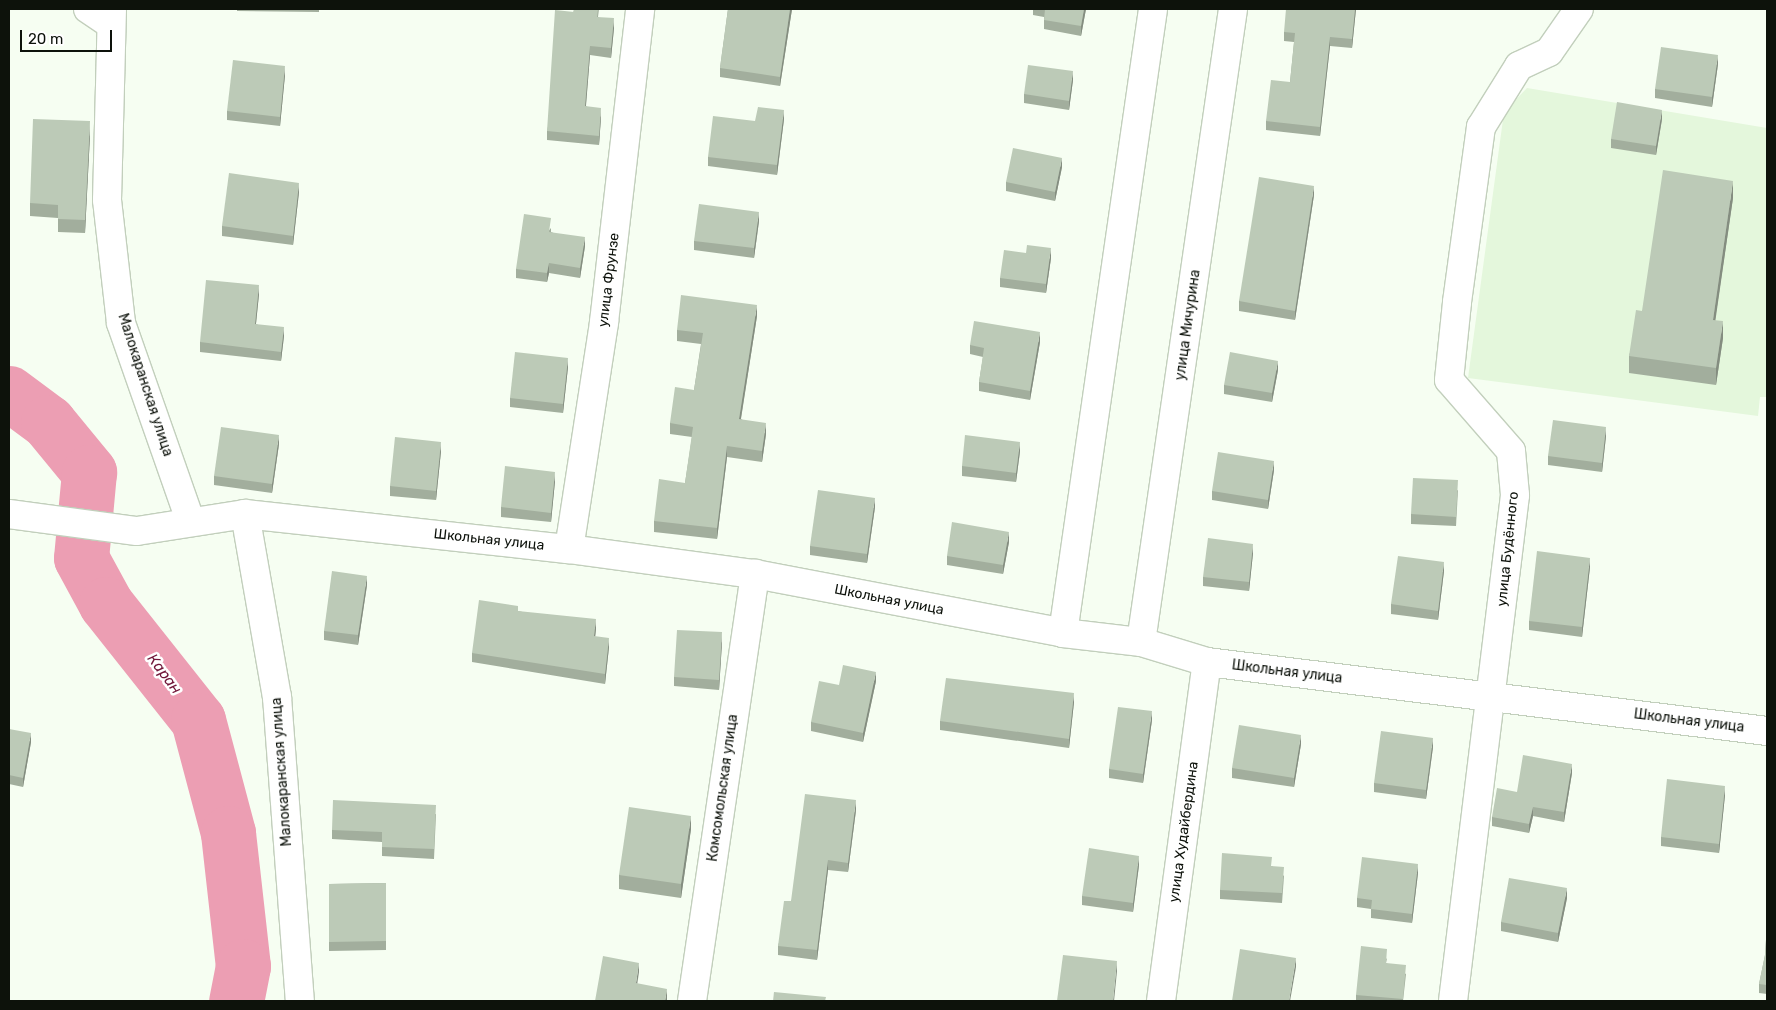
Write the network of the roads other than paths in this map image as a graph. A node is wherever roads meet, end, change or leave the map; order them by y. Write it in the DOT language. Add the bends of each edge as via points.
graph roads {
  1 [pos="640,9"];
  2 [pos="1153,9"];
  3 [pos="1233,9"];
  4 [pos="1580,9"];
  5 [pos="103,13"];
  6 [pos="245,514"];
  7 [pos="14,515"];
  8 [pos="190,520"];
  9 [pos="569,549"];
  10 [pos="755,574"];
  11 [pos="1062,634"];
  12 [pos="1141,642"];
  13 [pos="1207,662"];
  14 [pos="1491,698"];
  15 [pos="1767,730"];
  16 [pos="300,1001"];
  17 [pos="692,1001"];
  18 [pos="1161,1001"];
  19 [pos="1453,1001"];
  1 -- 9 [label="street, улица Фрунзе" via="604,322"];
  2 -- 11 [label="street"];
  3 -- 12 [label="street, улица Мичурина"];
  4 -- 14 [label="street, улица Будённого" via="1549,52 1519,66 1481,127 1456,302 1449,380 1511,451 1515,495"];
  5 -- 8 [label="street, Малокаранская улица" via="107,200 122,323"];
  6 -- 8 [label="street, Школьная улица"];
  6 -- 9 [label="street, Школьная улица"];
  6 -- 16 [label="street, Малокаранская улица" via="277,697"];
  7 -- 8 [label="street, Школьная улица" via="137,531"];
  9 -- 10 [label="street, Школьная улица"];
  10 -- 11 [label="street, Школьная улица"];
  10 -- 17 [label="street, Комсомольская улица"];
  11 -- 12 [label="street, Школьная улица"];
  12 -- 13 [label="street, Школьная улица"];
  13 -- 14 [label="street, Школьная улица"];
  13 -- 18 [label="street, улица Худайбердина"];
  14 -- 15 [label="street, Школьная улица"];
  14 -- 19 [label="street, улица Будённого"];
}
